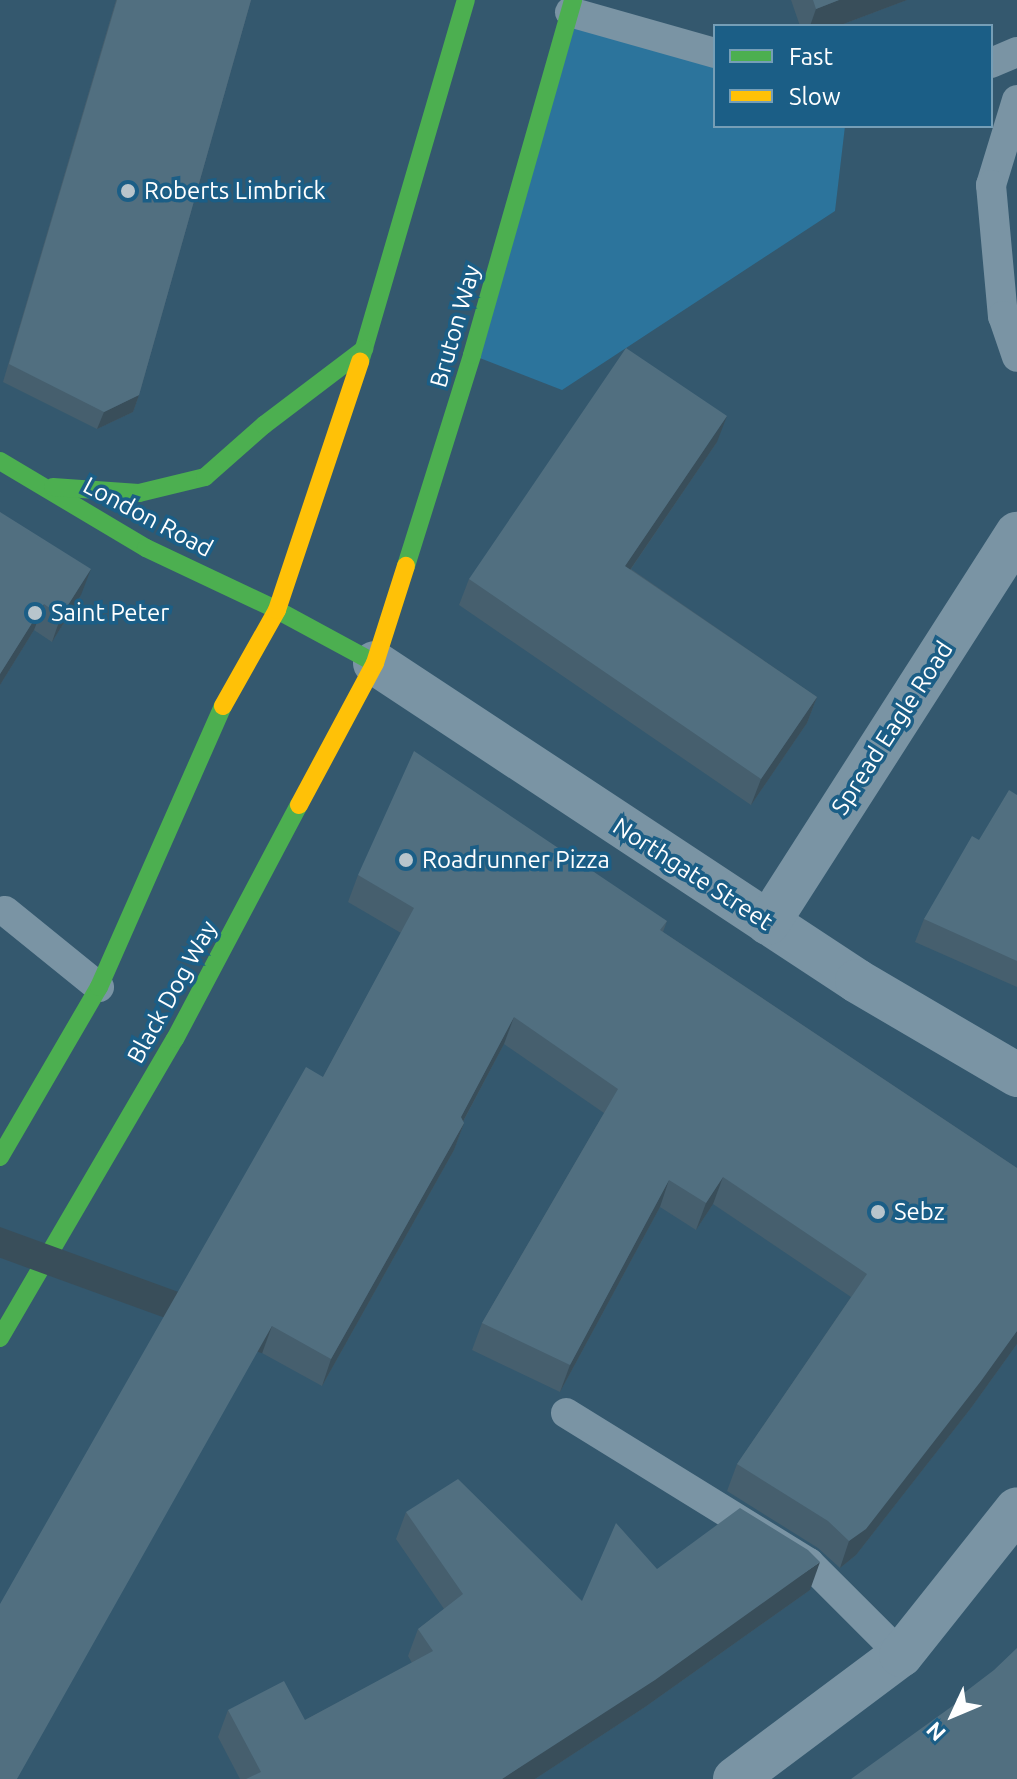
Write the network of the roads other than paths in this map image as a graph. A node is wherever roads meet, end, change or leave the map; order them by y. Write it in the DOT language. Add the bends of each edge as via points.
graph roads {
  1 [pos="466,0"];
  2 [pos="571,6"];
  3 [pos="713,52"];
  4 [pos="1017,52"];
  5 [pos="993,62"];
  6 [pos="1017,100"];
  7 [pos="364,349"];
  8 [pos="1017,357"];
  9 [pos="0,461"];
  10 [pos="43,486"];
  11 [pos="1017,534"];
  12 [pos="277,610"];
  13 [pos="375,663"];
  14 [pos="5,911"];
  15 [pos="768,923"];
  16 [pos="99,987"];
  17 [pos="1017,1075"];
  18 [pos="0,1157"];
  19 [pos="0,1338"];
  20 [pos="566,1413"];
  21 [pos="1017,1509"];
  22 [pos="901,1655"];
  23 [pos="735,1779"];
  1 -- 7 [label="main road"];
  2 -- 3 [label="lane"];
  2 -- 13 [label="main road, Bruton Way" via="472,355"];
  4 -- 5 [label="lane"];
  6 -- 8 [label="lane" via="991,185 1003,316"];
  7 -- 10 [label="main road" via="205,477 139,493"];
  7 -- 12 [label="main road"];
  9 -- 10 [label="main road, London Road"];
  10 -- 12 [label="main road, London Road" via="146,548"];
  11 -- 15 [label="street, Spread Eagle Road"];
  12 -- 13 [label="main road, London Road"];
  12 -- 16 [label="main road" via="228,695"];
  13 -- 15 [label="street, Northgate Street"];
  13 -- 19 [label="main road, Black Dog Way" via="175,1039"];
  14 -- 16 [label="lane"];
  15 -- 17 [label="street, Northgate Street"];
  16 -- 18 [label="main road"];
  20 -- 22 [label="lane" via="809,1563"];
  21 -- 22 [label="street"];
  22 -- 23 [label="street"];
}
